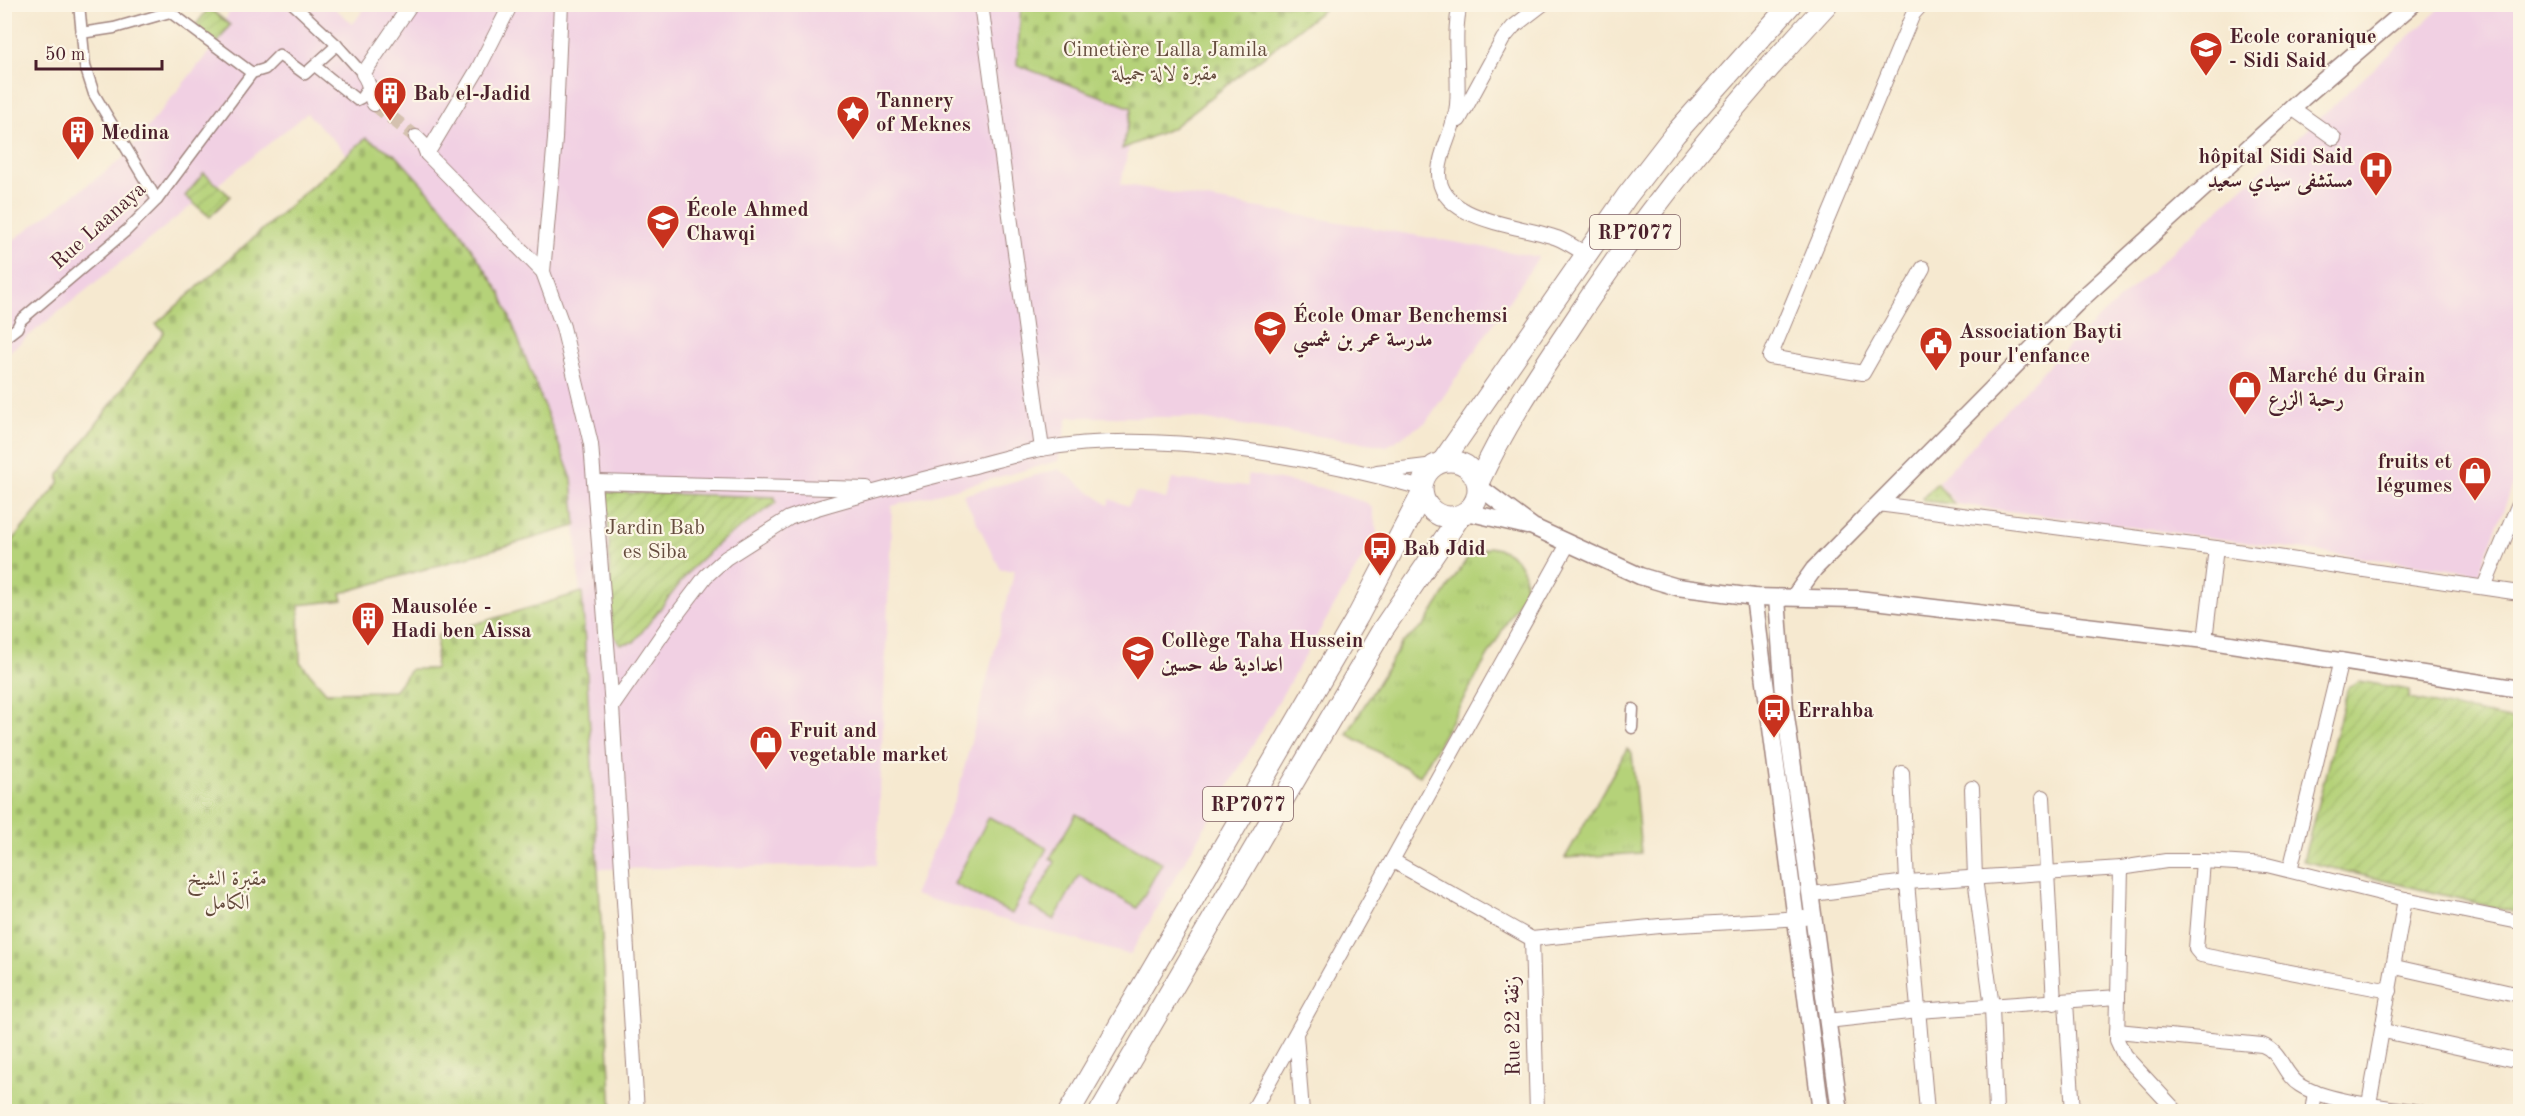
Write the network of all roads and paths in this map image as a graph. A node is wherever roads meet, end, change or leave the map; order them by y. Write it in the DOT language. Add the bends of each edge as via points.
graph roads {
  1 [pos="79,4"];
  2 [pos="293,4"];
  3 [pos="411,4"];
  4 [pos="511,4"];
  5 [pos="561,4"];
  6 [pos="981,4"];
  7 [pos="1460,4"];
  8 [pos="1543,4"];
  9 [pos="1791,4"];
  10 [pos="1827,4"];
  11 [pos="1922,4"];
  12 [pos="2413,4"];
  13 [pos="81,33"];
  14 [pos="337,45"];
  15 [pos="315,66"];
  16 [pos="252,73"];
  17 [pos="367,79"];
  18 [pos="374,104"];
  19 [pos="2292,108"];
  20 [pos="1453,130"];
  21 [pos="416,137"];
  22 [pos="2334,138"];
  23 [pos="427,154"];
  24 [pos="157,200"];
  25 [pos="1586,254"];
  26 [pos="1923,268"];
  27 [pos="543,272"];
  28 [pos="4,338"];
  29 [pos="1042,449"];
  30 [pos="1439,463"];
  31 [pos="1369,473"];
  32 [pos="596,482"];
  33 [pos="1479,485"];
  34 [pos="882,489"];
  35 [pos="1422,491"];
  36 [pos="2520,501"];
  37 [pos="1878,504"];
  38 [pos="1463,514"];
  39 [pos="1533,527"];
  40 [pos="1568,544"];
  41 [pos="2216,548"];
  42 [pos="2484,587"];
  43 [pos="2520,593"];
  44 [pos="1754,597"];
  45 [pos="1794,597"];
  46 [pos="1777,598"];
  47 [pos="2205,640"];
  48 [pos="2341,660"];
  49 [pos="2520,689"];
  50 [pos="612,707"];
  51 [pos="1632,709"];
  52 [pos="1632,728"];
  53 [pos="1902,773"];
  54 [pos="1972,788"];
  55 [pos="2043,797"];
  56 [pos="1393,861"];
  57 [pos="2203,861"];
  58 [pos="2121,868"];
  59 [pos="2290,870"];
  60 [pos="2047,873"];
  61 [pos="1975,878"];
  62 [pos="1907,882"];
  63 [pos="1812,894"];
  64 [pos="2405,899"];
  65 [pos="1814,916"];
  66 [pos="1796,919"];
  67 [pos="2520,920"];
  68 [pos="1532,939"];
  69 [pos="2395,967"];
  70 [pos="2390,991"];
  71 [pos="2520,995"];
  72 [pos="2118,997"];
  73 [pos="2060,1003"];
  74 [pos="1992,1007"];
  75 [pos="1918,1011"];
  76 [pos="1827,1021"];
  77 [pos="2117,1031"];
  78 [pos="2384,1031"];
  79 [pos="1296,1034"];
  80 [pos="2520,1061"];
  81 [pos="2315,1092"];
  82 [pos="2369,1104"];
  83 [pos="637,1112"];
  84 [pos="1069,1112"];
  85 [pos="1100,1112"];
  86 [pos="1252,1112"];
  87 [pos="1302,1112"];
  88 [pos="1537,1112"];
  89 [pos="1821,1112"];
  90 [pos="1840,1112"];
  91 [pos="1927,1112"];
  92 [pos="1996,1112"];
  93 [pos="2073,1112"];
  94 [pos="2177,1112"];
  95 [pos="2312,1112"];
  96 [pos="2420,1112"];
  1 -- 13 [label="street"];
  2 -- 14 [label="street"];
  3 -- 17 [label="street"];
  4 -- 23 [label="street"];
  5 -- 27 [label="street" via="555,139"];
  6 -- 29 [label="street"];
  7 -- 20 [label="street"];
  8 -- 20 [label="street" via="1503,39"];
  9 -- 25 [label="main road, RP7077" via="1675,134"];
  10 -- 33 [label="main road, RP7077" via="1759,78 1652,208 1510,419"];
  11 -- 26 [label="street" via="1913,14 1770,357 1863,373"];
  12 -- 19 [label="street"];
  13 -- 16 [label="street" via="124,26 170,12"];
  13 -- 24 [label="street" via="94,94"];
  14 -- 15 [label="street"];
  14 -- 17 [label="street"];
  15 -- 16 [label="street" via="305,74 279,55 265,69"];
  15 -- 17 [label="street" via="357,100"];
  16 -- 24 [label="street, Rue Laanaya"];
  17 -- 18 [label="street"];
  19 -- 22 [label="street"];
  19 -- 37 [label="street" via="2076,304"];
  20 -- 25 [label="street" via="1439,173 1446,197 1455,206 1559,239"];
  21 -- 23 [label="street"];
  23 -- 27 [label="street"];
  24 -- 28 [label="street, Rue Laanaya"];
  25 -- 30 [label="main road, RP7077"];
  27 -- 32 [label="street" via="574,364"];
  29 -- 31 [label="street" via="1114,443 1173,444 1248,452"];
  29 -- 34 [label="street"];
  30 -- 31 [label="street"];
  30 -- 33 [label="main road" via="1452,460 1469,467"];
  30 -- 35 [label="main road, RP7077" via="1425,475"];
  31 -- 35 [label="street"];
  32 -- 34 [label="street"];
  32 -- 50 [label="street"];
  33 -- 38 [label="main road, RP7077" via="1476,501"];
  33 -- 39 [label="street"];
  34 -- 50 [label="street" via="789,519 726,558 706,576"];
  35 -- 38 [label="main road" via="1432,511 1441,516"];
  35 -- 84 [label="main road, RP7077" via="1358,616"];
  36 -- 42 [label="street"];
  37 -- 41 [label="street"];
  37 -- 45 [label="street" via="1814,569"];
  38 -- 39 [label="street"];
  38 -- 85 [label="main road, RP7077" via="1383,629"];
  39 -- 40 [label="street"];
  40 -- 44 [label="street" via="1640,576 1677,587"];
  40 -- 56 [label="street"];
  41 -- 42 [label="street"];
  41 -- 47 [label="street"];
  42 -- 43 [label="street"];
  44 -- 46 [label="street"];
  44 -- 66 [label="street"];
  45 -- 46 [label="street"];
  45 -- 47 [label="street" via="1858,599"];
  46 -- 63 [label="street" via="1785,709"];
  47 -- 48 [label="street"];
  48 -- 49 [label="street"];
  48 -- 59 [label="street"];
  50 -- 83 [label="street"];
  51 -- 52 [label="street"];
  53 -- 62 [label="street"];
  54 -- 61 [label="street"];
  55 -- 60 [label="street"];
  56 -- 68 [label="street"];
  56 -- 79 [label="street"];
  57 -- 58 [label="street" via="2166,861"];
  57 -- 59 [label="street"];
  57 -- 70 [label="street" via="2196,949 2200,956"];
  58 -- 60 [label="street"];
  58 -- 72 [label="street"];
  59 -- 64 [label="street"];
  60 -- 61 [label="street"];
  60 -- 73 [label="street"];
  61 -- 62 [label="street"];
  61 -- 74 [label="street"];
  62 -- 63 [label="street"];
  62 -- 75 [label="street"];
  63 -- 65 [label="street"];
  64 -- 67 [label="street"];
  64 -- 69 [label="street"];
  65 -- 66 [label="street"];
  65 -- 76 [label="street"];
  66 -- 68 [label="street" via="1660,926"];
  66 -- 89 [label="street"];
  68 -- 88 [label="street, Rue 22 زنقة"];
  69 -- 70 [label="street"];
  69 -- 71 [label="street"];
  70 -- 78 [label="street"];
  72 -- 73 [label="street"];
  72 -- 77 [label="street"];
  73 -- 74 [label="street"];
  73 -- 93 [label="street"];
  74 -- 75 [label="street"];
  74 -- 92 [label="street"];
  75 -- 76 [label="street"];
  75 -- 91 [label="street"];
  76 -- 90 [label="street"];
  77 -- 81 [label="street" via="2262,1045 2274,1051 2295,1082"];
  77 -- 94 [label="street" via="2124,1055"];
  78 -- 80 [label="street"];
  78 -- 82 [label="street"];
  79 -- 86 [label="street"];
  79 -- 87 [label="street"];
  81 -- 82 [label="street"];
  81 -- 95 [label="street"];
  82 -- 96 [label="street"];
}
